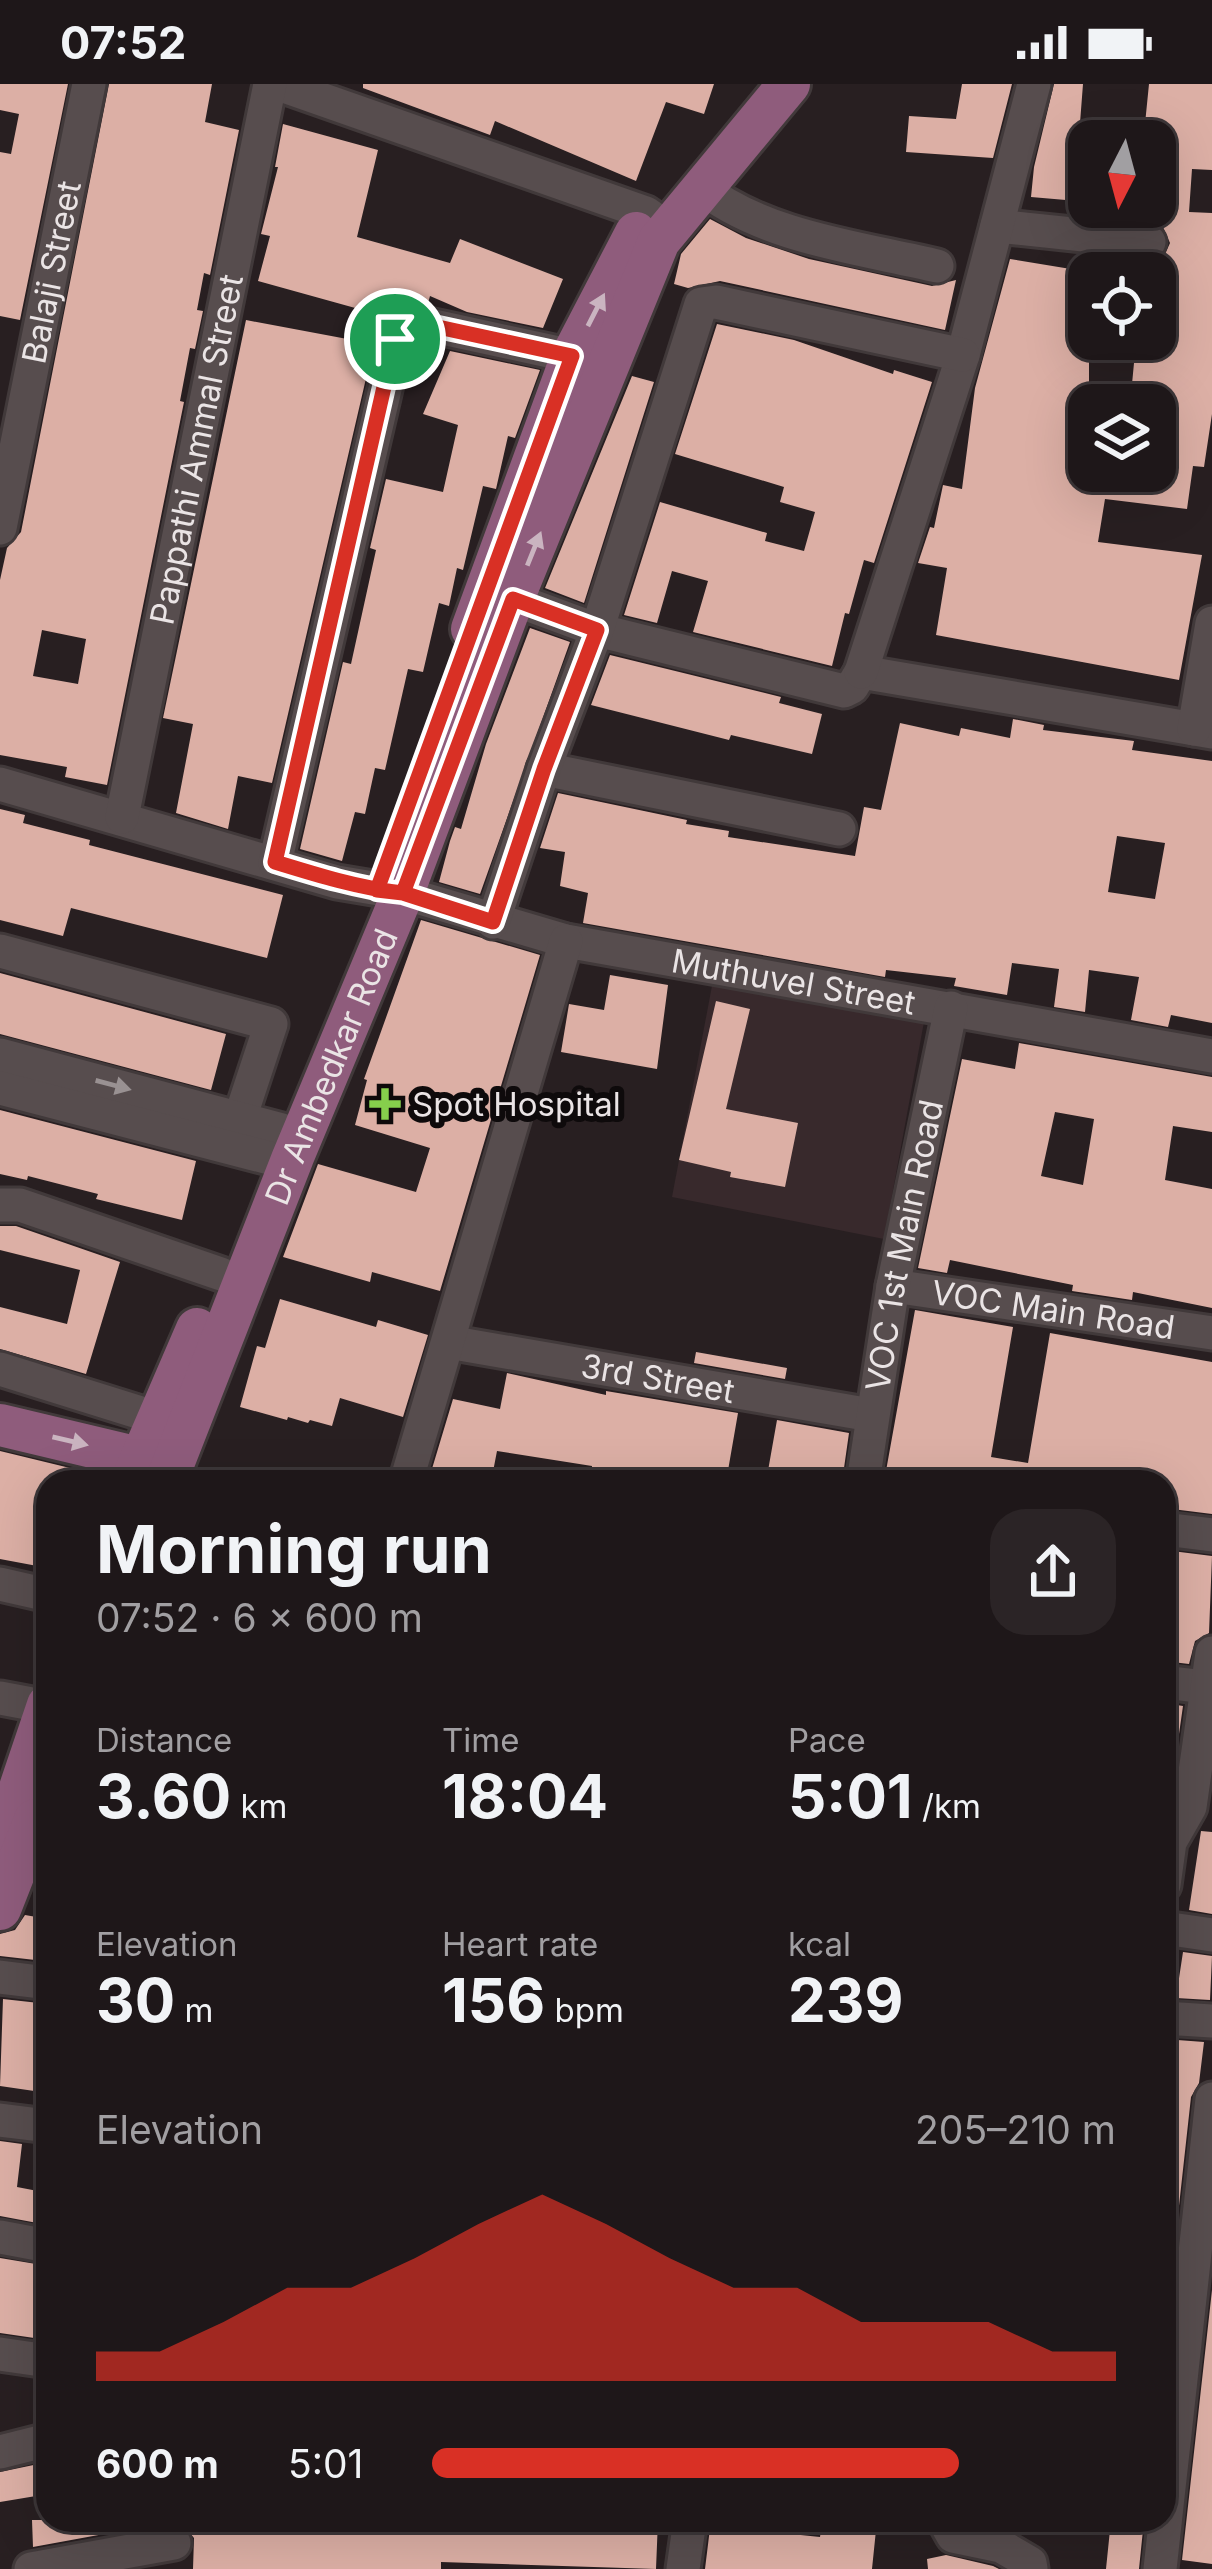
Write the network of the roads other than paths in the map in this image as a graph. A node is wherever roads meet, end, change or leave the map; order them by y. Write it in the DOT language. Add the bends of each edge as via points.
graph roads {
  1 [pos="89,84"];
  2 [pos="274,84"];
  3 [pos="751,84"];
  4 [pos="789,84"];
  5 [pos="1034,84"];
  6 [pos="701,188"];
  7 [pos="658,221"];
  8 [pos="997,226"];
  9 [pos="1149,242"];
  10 [pos="938,266"];
  11 [pos="963,355"];
  12 [pos="572,356"];
  13 [pos="0,528"];
  14 [pos="513,599"];
  15 [pos="1212,623"];
  16 [pos="597,630"];
  17 [pos="861,672"];
  18 [pos="1203,730"];
  19 [pos="544,769"];
  20 [pos="0,784"];
  21 [pos="122,817"];
  22 [pos="839,829"];
  23 [pos="275,862"];
  24 [pos="390,892"];
  25 [pos="493,922"];
  26 [pos="566,941"];
  27 [pos="0,951"];
  28 [pos="951,1008"];
  29 [pos="0,1055"];
  30 [pos="1212,1056"];
  31 [pos="0,1088"];
  32 [pos="240,1118"];
  33 [pos="278,1144"];
  34 [pos="0,1204"];
  35 [pos="220,1274"];
  36 [pos="893,1286"];
  37 [pos="1212,1334"];
  38 [pos="448,1342"];
  39 [pos="0,1369"];
  40 [pos="871,1415"];
  41 [pos="157,1418"];
  42 [pos="0,1425"];
  43 [pos="146,1470"];
  44 [pos="152,1470"];
  45 [pos="153,1470"];
  46 [pos="410,1470"];
  47 [pos="864,1470"];
  48 [pos="1176,1530"];
  49 [pos="1212,1535"];
  50 [pos="0,1584"];
  51 [pos="36,1592"];
  52 [pos="1212,1653"];
  53 [pos="1176,1684"];
  54 [pos="1209,1688"];
  55 [pos="0,1698"];
  56 [pos="36,1704"];
  57 [pos="36,1757"];
  58 [pos="1201,1808"];
  59 [pos="36,1809"];
  60 [pos="1176,1832"];
  61 [pos="14,1851"];
  62 [pos="0,1909"];
  63 [pos="1176,1930"];
  64 [pos="1212,1935"];
  65 [pos="0,1977"];
  66 [pos="36,1982"];
  67 [pos="1176,2019"];
  68 [pos="1212,2021"];
  69 [pos="1212,2099"];
  70 [pos="0,2120"];
  71 [pos="36,2124"];
  72 [pos="0,2237"];
  73 [pos="36,2244"];
  74 [pos="0,2354"];
  75 [pos="36,2359"];
  76 [pos="1176,2424"];
  77 [pos="36,2443"];
  78 [pos="0,2452"];
  79 [pos="688,2532"];
  80 [pos="951,2532"];
  81 [pos="1164,2532"];
  82 [pos="171,2544"];
  83 [pos="31,2569"];
  84 [pos="683,2569"];
  85 [pos="1031,2569"];
  86 [pos="1160,2569"];
  1 -- 13 [label="street, Balaji Street"];
  2 -- 7 [label="street"];
  2 -- 21 [label="street, Pappathi Ammal Street"];
  3 -- 7 [label="main road"];
  4 -- 6 [label="main road, Dr Ambedkar Road"];
  5 -- 8 [label="street"];
  6 -- 7 [label="main road, Dr Ambedkar Road"];
  6 -- 10 [label="street" via="758,222"];
  12 -- 7 [label="main road, one-way"];
  14 -- 7 [label="main road, Dr Ambedkar Road, one-way" via="658,241"];
  8 -- 9 [label="street"];
  8 -- 11 [label="street"];
  11 -- 16 [label="street" via="701,304"];
  11 -- 17 [label="street"];
  12 -- 23 [label="street" via="415,322 398,333"];
  12 -- 24 [label="main road"];
  14 -- 16 [label="street"];
  14 -- 24 [label="main road, Dr Ambedkar Road"];
  15 -- 18 [label="street"];
  16 -- 17 [label="street" via="844,691"];
  16 -- 19 [label="street"];
  17 -- 18 [label="street"];
  19 -- 22 [label="street"];
  19 -- 25 [label="street"];
  20 -- 21 [label="street, Muthuvel Street"];
  21 -- 23 [label="street, Muthuvel Street"];
  23 -- 24 [label="street, Muthuvel Street"];
  24 -- 25 [label="street, Muthuvel Street"];
  24 -- 33 [label="main road, Dr Ambedkar Road"];
  24 -- 45 [label="main road, Dr Ambedkar Road" via="292,1157"];
  25 -- 26 [label="street, Muthuvel Street"];
  26 -- 28 [label="street, Muthuvel Street"];
  26 -- 38 [label="street"];
  27 -- 32 [label="street" via="271,1024"];
  28 -- 30 [label="street, Muthuvel Street"];
  28 -- 36 [label="street, VOC 1st Main Road"];
  29 -- 32 [label="street, one-way"];
  31 -- 33 [label="street"];
  32 -- 33 [label="street"];
  33 -- 35 [label="main road, Dr Ambedkar Road"];
  34 -- 35 [label="street"];
  35 -- 41 [label="main road, Dr Ambedkar Road"];
  36 -- 37 [label="street, VOC Main Road"];
  36 -- 40 [label="street, VOC 1st Main Road"];
  38 -- 40 [label="street, 3rd Street"];
  38 -- 46 [label="street"];
  39 -- 41 [label="street"];
  40 -- 47 [label="street, VOC 1st Main Road"];
  41 -- 44 [label="main road, Dr Ambedkar Road"];
  42 -- 43 [label="main road, one-way"];
  48 -- 49 [label="street"];
  50 -- 51 [label="street"];
  52 -- 54 [label="street"];
  53 -- 54 [label="street"];
  54 -- 58 [label="street"];
  55 -- 56 [label="street"];
  57 -- 61 [label="main road"];
  58 -- 60 [label="street"];
  59 -- 61 [label="main road"];
  61 -- 62 [label="main road"];
  63 -- 64 [label="street"];
  65 -- 66 [label="street"];
  67 -- 68 [label="street"];
  69 -- 76 [label="street"];
  70 -- 71 [label="street"];
  72 -- 73 [label="street"];
  74 -- 75 [label="street"];
  77 -- 78 [label="street"];
  79 -- 84 [label="street"];
  80 -- 85 [label="street" via="1001,2546"];
  81 -- 86 [label="street"];
  82 -- 83 [label="street"];
}
